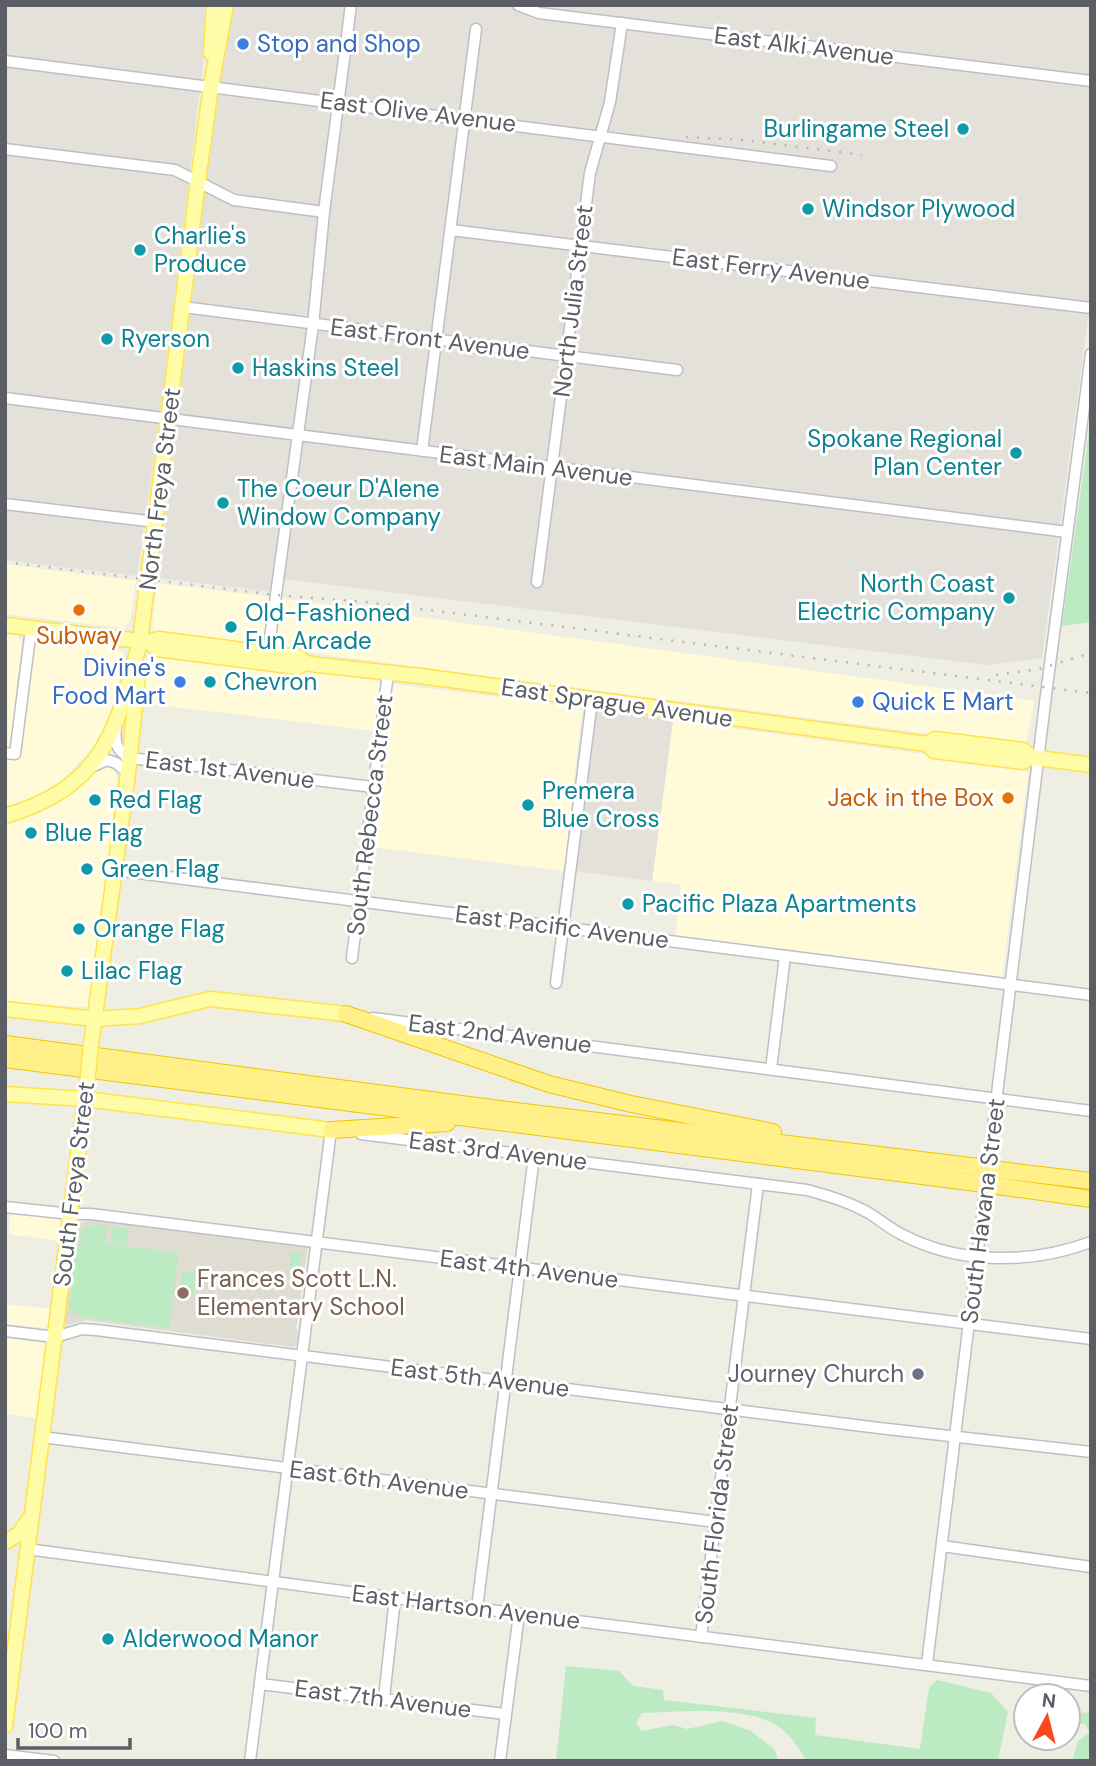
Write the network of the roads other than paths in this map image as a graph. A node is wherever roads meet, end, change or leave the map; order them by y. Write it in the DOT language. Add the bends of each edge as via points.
graph roads {
  1 [pos="214,5"];
  2 [pos="226,5"];
  3 [pos="351,5"];
  4 [pos="518,5"];
  5 [pos="621,23"];
  6 [pos="477,29"];
  7 [pos="5,61"];
  8 [pos="1091,81"];
  9 [pos="211,86"];
  10 [pos="339,102"];
  11 [pos="465,118"];
  12 [pos="600,135"];
  13 [pos="5,149"];
  14 [pos="831,166"];
  15 [pos="198,181"];
  16 [pos="324,212"];
  17 [pos="451,230"];
  18 [pos="580,246"];
  19 [pos="183,307"];
  20 [pos="1091,308"];
  21 [pos="313,325"];
  22 [pos="436,340"];
  23 [pos="1091,354"];
  24 [pos="565,356"];
  25 [pos="677,370"];
  26 [pos="5,398"];
  27 [pos="169,418"];
  28 [pos="298,434"];
  29 [pos="422,452"];
  30 [pos="552,468"];
  31 [pos="5,503"];
  32 [pos="156,522"];
  33 [pos="1067,531"];
  34 [pos="537,582"];
  35 [pos="5,625"];
  36 [pos="31,629"];
  37 [pos="144,641"];
  38 [pos="268,653"];
  39 [pos="306,663"];
  40 [pos="388,673"];
  41 [pos="592,700"];
  42 [pos="116,722"];
  43 [pos="10,754"];
  44 [pos="1035,758"];
  45 [pos="129,765"];
  46 [pos="1091,765"];
  47 [pos="89,768"];
  48 [pos="373,787"];
  49 [pos="5,816"];
  50 [pos="114,870"];
  51 [pos="359,901"];
  52 [pos="563,927"];
  53 [pos="785,956"];
  54 [pos="352,958"];
  55 [pos="556,983"];
  56 [pos="1010,984"];
  57 [pos="1091,995"];
  58 [pos="5,1009"];
  59 [pos="346,1014"];
  60 [pos="95,1019"];
  61 [pos="5,1044"];
  62 [pos="5,1059"];
  63 [pos="771,1069"];
  64 [pos="86,1091"];
  65 [pos="5,1094"];
  66 [pos="997,1097"];
  67 [pos="1091,1111"];
  68 [pos="488,1121"];
  69 [pos="331,1130"];
  70 [pos="534,1156"];
  71 [pos="930,1161"];
  72 [pos="970,1174"];
  73 [pos="1006,1179"];
  74 [pos="1091,1181"];
  75 [pos="758,1184"];
  76 [pos="1091,1199"];
  77 [pos="5,1207"];
  78 [pos="71,1214"];
  79 [pos="1091,1242"];
  80 [pos="317,1243"];
  81 [pos="977,1255"];
  82 [pos="520,1268"];
  83 [pos="744,1296"];
  84 [pos="969,1325"];
  85 [pos="5,1331"];
  86 [pos="55,1337"];
  87 [pos="1091,1339"];
  88 [pos="303,1355"];
  89 [pos="506,1381"];
  90 [pos="730,1410"];
  91 [pos="42,1437"];
  92 [pos="955,1438"];
  93 [pos="1091,1452"];
  94 [pos="288,1469"];
  95 [pos="492,1494"];
  96 [pos="33,1508"];
  97 [pos="716,1522"];
  98 [pos="5,1544"];
  99 [pos="942,1546"];
  100 [pos="27,1549"];
  101 [pos="1091,1567"];
  102 [pos="274,1582"];
  103 [pos="395,1598"];
  104 [pos="477,1608"];
  105 [pos="519,1614"];
  106 [pos="701,1637"];
  107 [pos="927,1664"];
  108 [pos="260,1684"];
  109 [pos="1091,1686"];
  110 [pos="384,1698"];
  111 [pos="505,1714"];
  112 [pos="5,1726"];
  113 [pos="5,1755"];
  114 [pos="54,1761"];
  115 [pos="250,1761"];
  116 [pos="500,1761"];
  1 -- 9 [label="main road, North Freya Street"];
  2 -- 9 [label="main road, North Freya Street"];
  3 -- 10 [label="street"];
  4 -- 5 [label="street, East Alki Avenue" via="539,13"];
  5 -- 8 [label="street, East Alki Avenue"];
  5 -- 12 [label="street, North Julia Street" via="610,102"];
  6 -- 11 [label="street"];
  7 -- 9 [label="street, East Olive Avenue"];
  9 -- 10 [label="street, East Olive Avenue"];
  9 -- 15 [label="main road, North Freya Street"];
  10 -- 11 [label="street, East Olive Avenue"];
  10 -- 16 [label="street"];
  11 -- 12 [label="street, East Olive Avenue"];
  11 -- 17 [label="street"];
  12 -- 14 [label="street, East Olive Avenue"];
  12 -- 18 [label="street, North Julia Street"];
  13 -- 15 [label="street" via="175,170"];
  15 -- 16 [label="street" via="234,200"];
  15 -- 19 [label="main road, North Freya Street"];
  16 -- 21 [label="street"];
  17 -- 18 [label="street, East Ferry Avenue"];
  17 -- 22 [label="street"];
  18 -- 20 [label="street, East Ferry Avenue"];
  18 -- 24 [label="street, North Julia Street"];
  19 -- 21 [label="street, East Front Avenue"];
  19 -- 27 [label="main road, North Freya Street"];
  21 -- 22 [label="street, East Front Avenue"];
  21 -- 28 [label="street"];
  22 -- 24 [label="street, East Front Avenue"];
  22 -- 29 [label="street"];
  23 -- 33 [label="street, South Havana Street"];
  24 -- 25 [label="street, East Front Avenue"];
  24 -- 30 [label="street, North Julia Street"];
  26 -- 27 [label="street, East Main Avenue"];
  27 -- 28 [label="street, East Main Avenue"];
  27 -- 32 [label="main road, North Freya Street"];
  28 -- 29 [label="street, East Main Avenue"];
  28 -- 38 [label="street"];
  29 -- 30 [label="street, East Main Avenue"];
  30 -- 33 [label="street, East Main Avenue"];
  30 -- 34 [label="street, North Julia Street"];
  31 -- 32 [label="street"];
  32 -- 37 [label="main road, North Freya Street"];
  33 -- 44 [label="street, South Havana Street"];
  35 -- 36 [label="main road, East Sprague Avenue"];
  36 -- 37 [label="main road, East Sprague Avenue"];
  36 -- 43 [label="street"];
  37 -- 38 [label="main road, East Sprague Avenue"];
  37 -- 39 [label="main road, East Sprague Avenue" via="157,649 297,667"];
  37 -- 42 [label="main road"];
  37 -- 45 [label="main road, South Freya Street"];
  38 -- 39 [label="main road, East Sprague Avenue" via="298,657"];
  39 -- 40 [label="main road, East Sprague Avenue"];
  40 -- 41 [label="main road, East Sprague Avenue"];
  40 -- 48 [label="street, South Rebecca Street"];
  41 -- 44 [label="main road, East Sprague Avenue" via="927,744 934,751 1023,762"];
  41 -- 52 [label="street"];
  42 -- 45 [label="street, East 1st Avenue" via="115,745"];
  42 -- 47 [label="main road"];
  44 -- 46 [label="main road, East Sprague Avenue"];
  44 -- 56 [label="street, South Havana Street"];
  45 -- 47 [label="street, East 1st Avenue" via="107,760"];
  45 -- 48 [label="street, East 1st Avenue"];
  45 -- 50 [label="main road, South Freya Street"];
  47 -- 49 [label="main road" via="43,803"];
  48 -- 51 [label="street, South Rebecca Street"];
  50 -- 51 [label="street, East Pacific Avenue"];
  50 -- 60 [label="main road, South Freya Street"];
  51 -- 52 [label="street, East Pacific Avenue"];
  51 -- 54 [label="street, South Rebecca Street"];
  52 -- 53 [label="street, East Pacific Avenue"];
  52 -- 55 [label="street"];
  53 -- 56 [label="street, East Pacific Avenue"];
  53 -- 63 [label="street"];
  56 -- 57 [label="street"];
  56 -- 66 [label="street, South Havana Street"];
  58 -- 60 [label="main road, East 2nd Avenue"];
  59 -- 60 [label="main road, East 2nd Avenue" via="210,999 148,1015"];
  59 -- 63 [label="street, East 2nd Avenue"];
  59 -- 71 [label="highway" via="549,1084"];
  60 -- 64 [label="main road, South Freya Street, bridge"];
  61 -- 71 [label="highway"];
  62 -- 68 [label="highway"];
  63 -- 66 [label="street, East 2nd Avenue"];
  64 -- 65 [label="main road, East 3rd Avenue"];
  64 -- 69 [label="main road, East 3rd Avenue"];
  64 -- 78 [label="main road, South Freya Street"];
  66 -- 67 [label="street"];
  66 -- 81 [label="street, South Havana Street"];
  68 -- 69 [label="highway"];
  68 -- 72 [label="highway"];
  69 -- 70 [label="street, East 3rd Avenue"];
  69 -- 80 [label="street"];
  70 -- 75 [label="street, East 3rd Avenue"];
  70 -- 82 [label="street"];
  71 -- 72 [label="highway"];
  72 -- 73 [label="highway, bridge"];
  73 -- 74 [label="highway"];
  73 -- 76 [label="highway"];
  75 -- 81 [label="street, East 3rd Avenue" via="837,1198 921,1243"];
  75 -- 83 [label="street, South Florida Street"];
  77 -- 78 [label="street, East 4th Avenue"];
  78 -- 80 [label="street, East 4th Avenue"];
  78 -- 86 [label="main road, South Freya Street"];
  79 -- 81 [label="street" via="1034,1258"];
  80 -- 82 [label="street, East 4th Avenue"];
  80 -- 88 [label="street"];
  81 -- 84 [label="street, South Havana Street"];
  82 -- 83 [label="street, East 4th Avenue"];
  82 -- 89 [label="street"];
  83 -- 84 [label="street, East 4th Avenue"];
  83 -- 90 [label="street, South Florida Street"];
  84 -- 87 [label="street"];
  84 -- 92 [label="street, South Havana Street"];
  85 -- 86 [label="street, East 5th Avenue"];
  86 -- 88 [label="street, East 5th Avenue" via="82,1329"];
  86 -- 91 [label="main road, South Freya Street"];
  88 -- 89 [label="street, East 5th Avenue"];
  88 -- 94 [label="street"];
  89 -- 90 [label="street, East 5th Avenue"];
  89 -- 95 [label="street"];
  90 -- 92 [label="street, East 5th Avenue"];
  90 -- 97 [label="street, South Florida Street"];
  91 -- 94 [label="street, East 6th Avenue"];
  91 -- 96 [label="main road, South Freya Street"];
  92 -- 93 [label="street"];
  92 -- 99 [label="street, South Havana Street"];
  94 -- 95 [label="street, East 6th Avenue"];
  94 -- 102 [label="street"];
  95 -- 97 [label="street, East 6th Avenue"];
  95 -- 104 [label="street"];
  96 -- 98 [label="main road" via="23,1530"];
  96 -- 100 [label="main road, South Freya Street"];
  97 -- 106 [label="street, South Florida Street"];
  98 -- 100 [label="main road, East Hartson Avenue"];
  99 -- 101 [label="street"];
  99 -- 107 [label="street, South Havana Street"];
  100 -- 102 [label="street, East Hartson Avenue"];
  100 -- 112 [label="main road, South Freya Street"];
  102 -- 103 [label="street, East Hartson Avenue"];
  102 -- 108 [label="street"];
  103 -- 104 [label="street, East Hartson Avenue"];
  103 -- 110 [label="street"];
  104 -- 105 [label="street, East Hartson Avenue"];
  105 -- 106 [label="street, East Hartson Avenue"];
  105 -- 111 [label="street"];
  106 -- 107 [label="street, East Hartson Avenue"];
  107 -- 109 [label="street, East Hartson Avenue"];
  108 -- 110 [label="street, East 7th Avenue"];
  108 -- 115 [label="street"];
  110 -- 111 [label="street, East 7th Avenue"];
  111 -- 116 [label="street"];
  113 -- 114 [label="street"];
}
